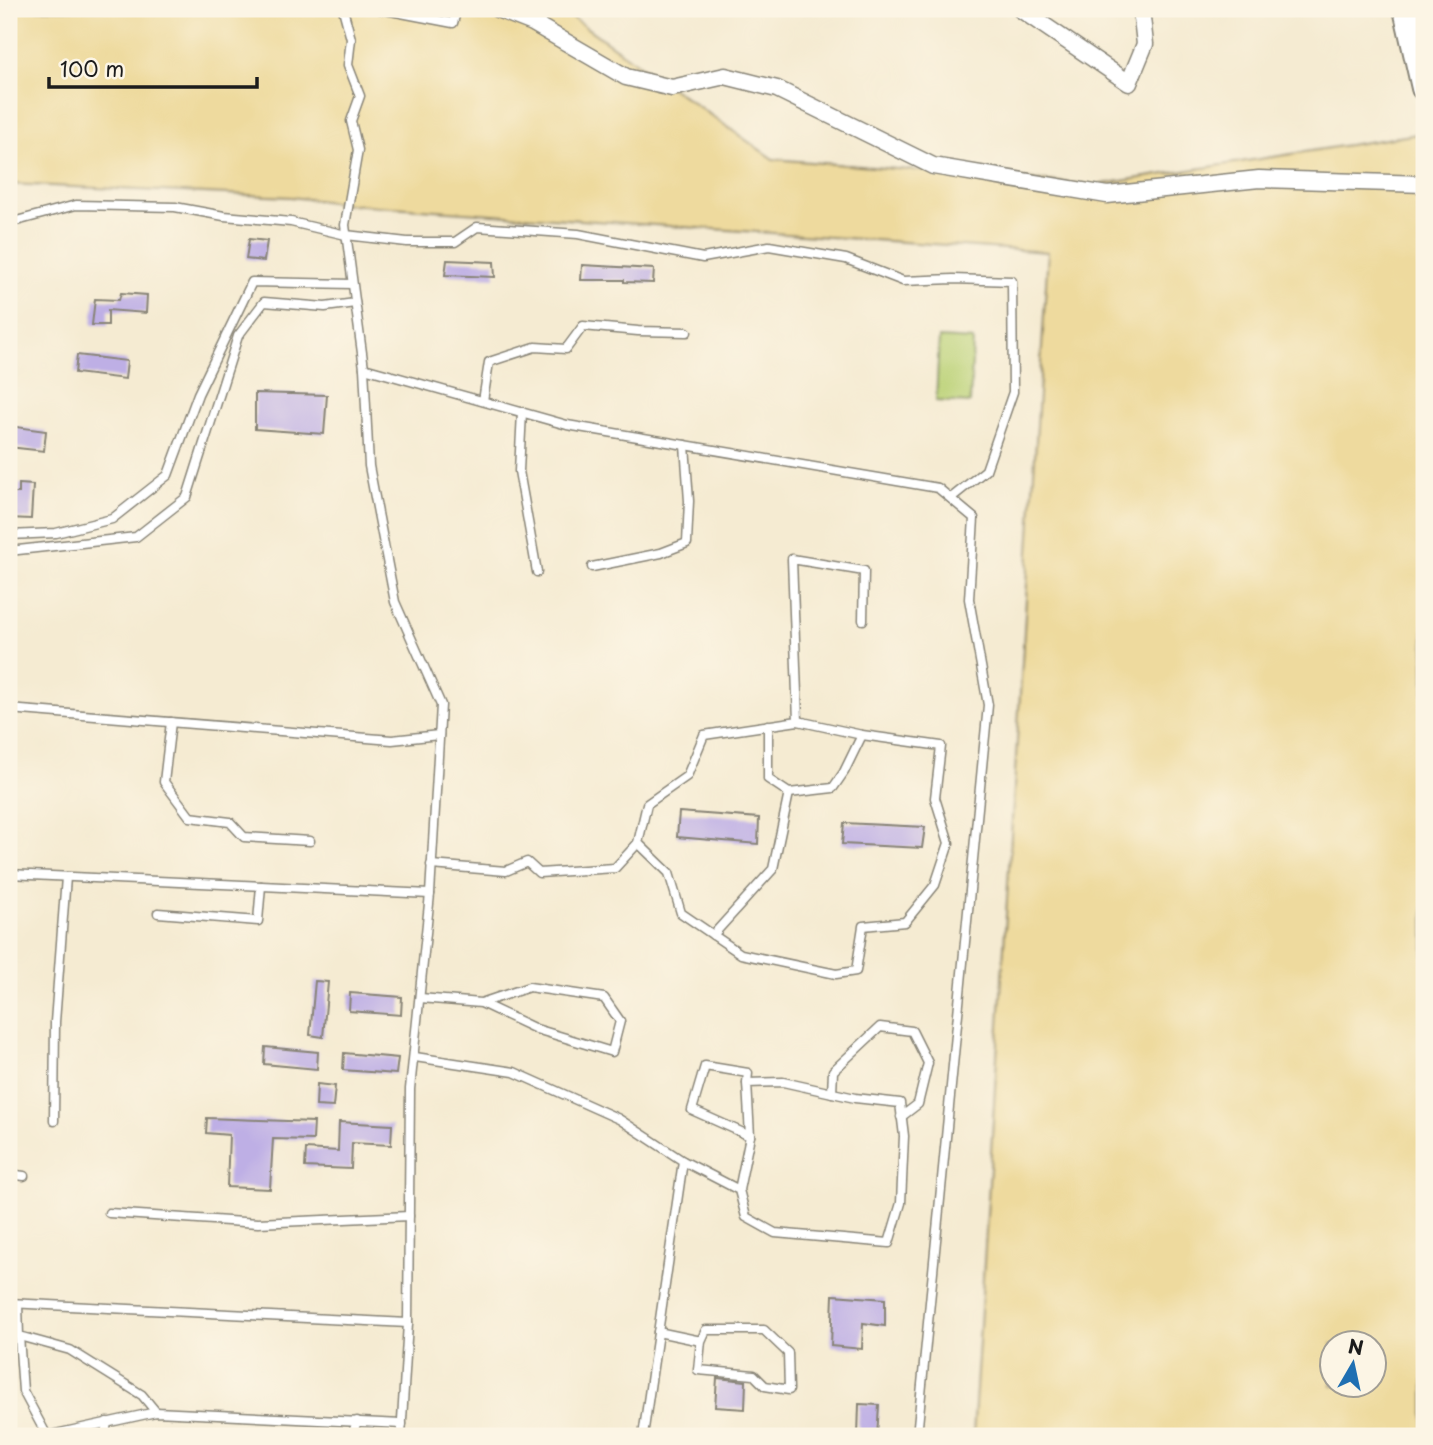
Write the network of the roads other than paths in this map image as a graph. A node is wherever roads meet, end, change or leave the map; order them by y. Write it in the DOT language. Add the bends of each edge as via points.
graph roads {
  1 [pos="343,9"];
  2 [pos="380,9"];
  3 [pos="457,9"];
  4 [pos="497,9"];
  5 [pos="1020,9"];
  6 [pos="1141,9"];
  7 [pos="1406,9"];
  8 [pos="1424,88"];
  9 [pos="1424,184"];
  10 [pos="9,223"];
  11 [pos="346,235"];
  12 [pos="352,284"];
  13 [pos="355,303"];
  14 [pos="687,332"];
  15 [pos="364,368"];
  16 [pos="483,401"];
  17 [pos="522,412"];
  18 [pos="685,445"];
  19 [pos="951,498"];
  20 [pos="9,535"];
  21 [pos="9,551"];
  22 [pos="592,566"];
  23 [pos="537,572"];
  24 [pos="863,621"];
  25 [pos="9,709"];
  26 [pos="798,721"];
  27 [pos="171,722"];
  28 [pos="768,725"];
  29 [pos="439,735"];
  30 [pos="862,735"];
  31 [pos="789,793"];
  32 [pos="310,841"];
  33 [pos="638,843"];
  34 [pos="431,865"];
  35 [pos="9,874"];
  36 [pos="66,877"];
  37 [pos="261,886"];
  38 [pos="430,894"];
  39 [pos="158,913"];
  40 [pos="713,935"];
  41 [pos="420,998"];
  42 [pos="481,1003"];
  43 [pos="415,1057"];
  44 [pos="747,1083"];
  45 [pos="832,1093"];
  46 [pos="901,1117"];
  47 [pos="54,1121"];
  48 [pos="750,1136"];
  49 [pos="683,1161"];
  50 [pos="9,1174"];
  51 [pos="24,1176"];
  52 [pos="739,1189"];
  53 [pos="109,1213"];
  54 [pos="409,1216"];
  55 [pos="13,1303"];
  56 [pos="408,1323"];
  57 [pos="658,1332"];
  58 [pos="19,1336"];
  59 [pos="701,1341"];
  60 [pos="156,1412"];
  61 [pos="357,1421"];
  62 [pos="107,1422"];
  63 [pos="402,1423"];
  64 [pos="47,1436"];
  65 [pos="105,1436"];
  66 [pos="352,1436"];
  67 [pos="401,1436"];
  68 [pos="643,1436"];
  69 [pos="917,1436"];
  1 -- 11 [label="lane" via="351,40 348,65 360,96 351,121 358,150"];
  2 -- 3 [label="lane" via="453,23"];
  4 -- 9 [label="street" via="534,23 626,77 672,88 725,76 777,89 933,166 1107,195 1259,180"];
  5 -- 6 [label="street" via="1129,83 1145,44"];
  7 -- 8 [label="main road"];
  10 -- 11 [label="lane" via="76,205 174,207 291,222"];
  11 -- 12 [label="lane"];
  11 -- 19 [label="lane" via="455,242 477,227 578,234 703,258 769,246 846,259 903,281 1012,281 1013,392 986,470"];
  12 -- 13 [label="lane"];
  12 -- 20 [label="lane" via="252,282 198,394 168,475 112,519 55,533"];
  13 -- 15 [label="lane"];
  13 -- 21 [label="lane" via="325,307 264,302 238,336 187,496 136,537"];
  14 -- 16 [label="lane" via="583,326 566,349 535,347 489,362"];
  15 -- 16 [label="lane"];
  15 -- 29 [label="lane" via="369,466 395,602 441,705"];
  16 -- 17 [label="lane"];
  17 -- 18 [label="lane" via="567,425"];
  17 -- 23 [label="lane" via="519,471"];
  18 -- 19 [label="lane" via="938,488"];
  18 -- 22 [label="lane" via="687,543 661,553"];
  19 -- 69 [label="lane" via="974,518 969,599 988,705"];
  24 -- 26 [label="lane" via="864,571 792,559"];
  25 -- 27 [label="lane"];
  26 -- 28 [label="lane"];
  26 -- 30 [label="lane"];
  27 -- 29 [label="lane" via="392,740"];
  27 -- 32 [label="lane" via="163,782 190,817 230,822 244,837"];
  28 -- 31 [label="lane" via="768,779"];
  28 -- 33 [label="lane" via="704,735 687,776 647,804"];
  29 -- 34 [label="lane"];
  30 -- 31 [label="lane" via="833,788"];
  30 -- 40 [label="lane" via="941,746 935,798 949,843 935,885 905,922 863,926 856,971 835,974 741,954"];
  31 -- 40 [label="lane" via="773,869"];
  33 -- 34 [label="lane" via="615,868 539,873 527,862 506,871"];
  33 -- 40 [label="lane" via="669,873 681,914"];
  34 -- 38 [label="lane"];
  35 -- 36 [label="lane"];
  36 -- 37 [label="lane"];
  36 -- 47 [label="lane" via="55,1022"];
  37 -- 38 [label="lane"];
  37 -- 39 [label="lane" via="258,921"];
  38 -- 41 [label="lane"];
  41 -- 42 [label="lane"];
  41 -- 43 [label="lane"];
  42 -- 42 [label="lane" via="536,1029 612,1052 620,1021 604,998 529,987"];
  43 -- 49 [label="lane" via="514,1072 619,1119"];
  43 -- 54 [label="lane" via="410,1090"];
  44 -- 45 [label="lane" via="783,1082"];
  44 -- 48 [label="lane"];
  44 -- 48 [label="lane" via="748,1073 705,1066 692,1110"];
  45 -- 46 [label="lane" via="900,1103"];
  45 -- 46 [label="lane" via="834,1071 880,1027 912,1031 928,1063 918,1104"];
  46 -- 52 [label="lane" via="901,1203 889,1243 775,1233 746,1217"];
  48 -- 52 [label="lane"];
  49 -- 52 [label="lane"];
  49 -- 57 [label="lane"];
  50 -- 51 [label="lane"];
  53 -- 54 [label="lane" via="258,1223"];
  54 -- 56 [label="lane"];
  55 -- 56 [label="lane"];
  55 -- 58 [label="lane"];
  56 -- 63 [label="lane"];
  57 -- 59 [label="lane"];
  57 -- 68 [label="lane"];
  58 -- 60 [label="lane" via="70,1350 142,1395"];
  58 -- 64 [label="lane" via="23,1391"];
  59 -- 59 [label="lane" via="706,1329 764,1330 788,1353 789,1390 765,1386 754,1375 698,1370"];
  60 -- 61 [label="lane"];
  60 -- 62 [label="lane"];
  61 -- 63 [label="lane"];
  61 -- 66 [label="lane"];
  62 -- 64 [label="lane"];
  62 -- 65 [label="lane"];
  63 -- 67 [label="lane"];
}
